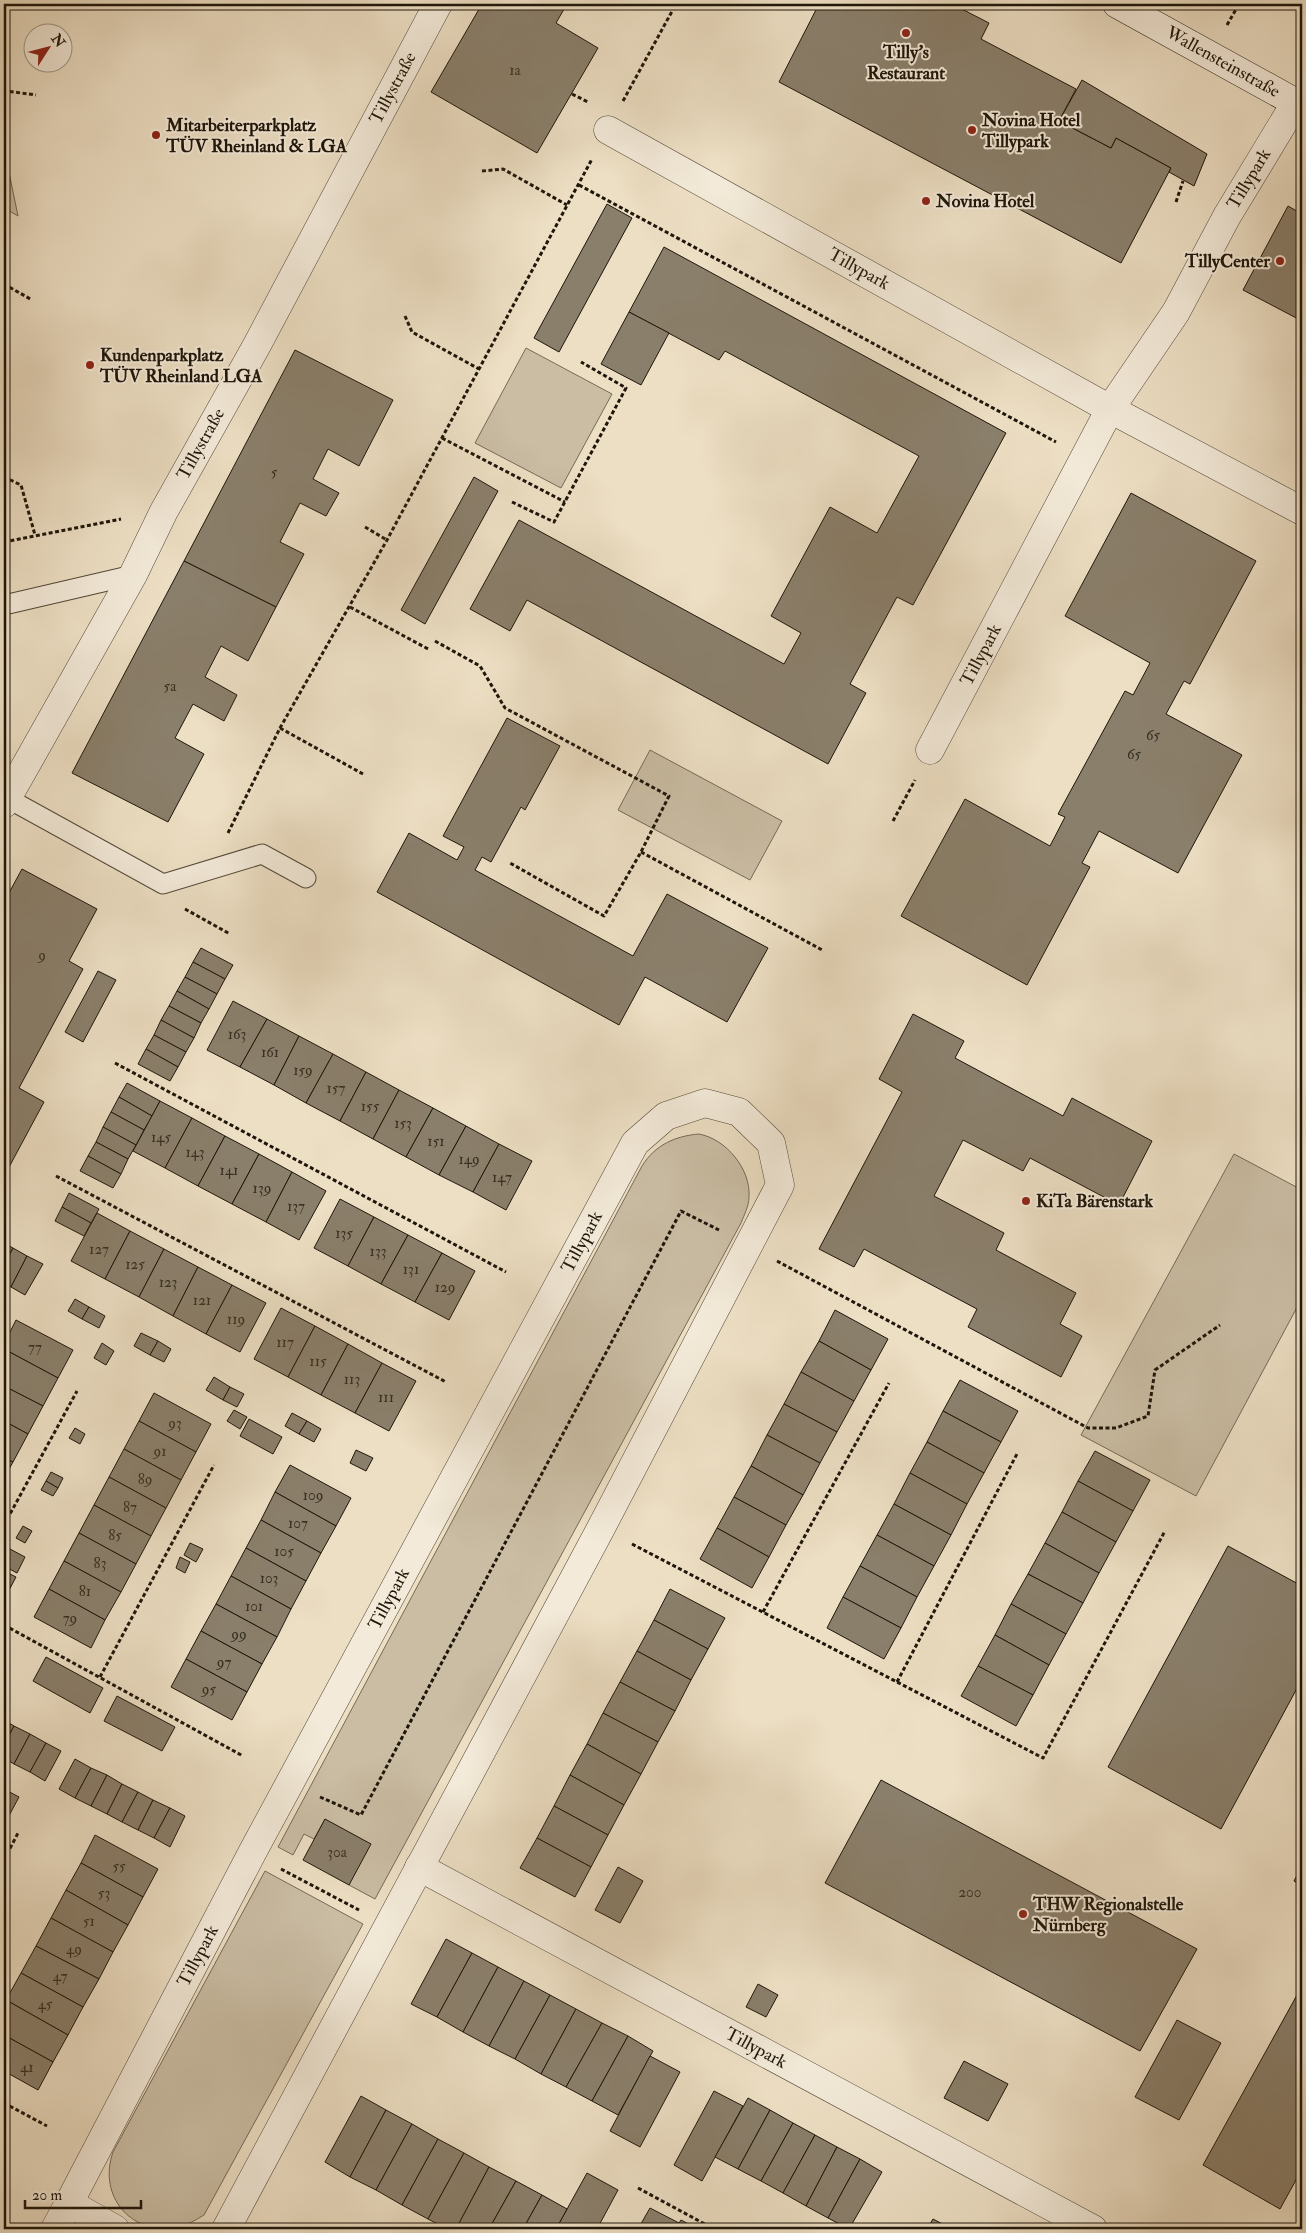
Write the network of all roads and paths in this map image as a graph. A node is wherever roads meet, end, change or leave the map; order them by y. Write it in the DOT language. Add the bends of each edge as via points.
graph roads {
  1 [pos="438,4"];
  2 [pos="676,4"];
  3 [pos="1117,4"];
  4 [pos="4,93"];
  5 [pos="36,95"];
  6 [pos="1299,104"];
  7 [pos="608,130"];
  8 [pos="482,172"];
  9 [pos="1183,180"];
  10 [pos="578,185"];
  11 [pos="1176,202"];
  12 [pos="567,205"];
  13 [pos="4,220"];
  14 [pos="4,246"];
  15 [pos="4,284"];
  16 [pos="32,300"];
  17 [pos="405,316"];
  18 [pos="581,362"];
  19 [pos="479,369"];
  20 [pos="1110,408"];
  21 [pos="442,438"];
  22 [pos="1085,457"];
  23 [pos="4,477"];
  24 [pos="512,502"];
  25 [pos="565,502"];
  26 [pos="164,511"];
  27 [pos="1302,511"];
  28 [pos="365,527"];
  29 [pos="35,535"];
  30 [pos="387,540"];
  31 [pos="4,542"];
  32 [pos="133,576"];
  33 [pos="4,605"];
  34 [pos="350,607"];
  35 [pos="435,642"];
  36 [pos="430,650"];
  37 [pos="280,728"];
  38 [pos="930,750"];
  39 [pos="363,774"];
  40 [pos="5,801"];
  41 [pos="893,821"];
  42 [pos="641,852"];
  43 [pos="510,863"];
  44 [pos="210,870"];
  45 [pos="306,878"];
  46 [pos="185,910"];
  47 [pos="230,934"];
  48 [pos="824,951"];
  49 [pos="116,1063"];
  50 [pos="56,1176"];
  51 [pos="749,1245"];
  52 [pos="506,1272"];
  53 [pos="1220,1325"];
  54 [pos="446,1382"];
  55 [pos="888,1382"];
  56 [pos="77,1391"];
  57 [pos="1018,1452"];
  58 [pos="214,1465"];
  59 [pos="4,1525"];
  60 [pos="1165,1531"];
  61 [pos="638,1547"];
  62 [pos="763,1612"];
  63 [pos="4,1625"];
  64 [pos="100,1677"];
  65 [pos="897,1682"];
  66 [pos="244,1756"];
  67 [pos="289,1784"];
  68 [pos="18,1833"];
  69 [pos="252,1853"];
  70 [pos="4,1860"];
  71 [pos="419,1867"];
  72 [pos="388,1925"];
  73 [pos="4,2103"];
  74 [pos="46,2126"];
  75 [pos="638,2188"];
  76 [pos="69,2203"];
  77 [pos="55,2229"];
  78 [pos="115,2229"];
  79 [pos="226,2229"];
  80 [pos="714,2229"];
  81 [pos="1093,2229"];
  1 -- 26 [label="street, Tillystraße"];
  2 -- 7 [label="path"];
  3 -- 6 [label="street, Wallensteinstraße"];
  4 -- 5 [label="path"];
  6 -- 20 [label="street, Tillypark" via="1227,216 1176,312"];
  7 -- 10 [label="path"];
  7 -- 20 [label="street, Tillypark"];
  8 -- 12 [label="path" via="502,169"];
  9 -- 11 [label="path"];
  10 -- 12 [label="path"];
  10 -- 22 [label="path"];
  12 -- 19 [label="path"];
  13 -- 14 [label="path" via="8,237"];
  15 -- 16 [label="path"];
  17 -- 19 [label="path" via="412,332"];
  18 -- 25 [label="path" via="626,388"];
  19 -- 21 [label="path"];
  20 -- 22 [label="street, Tillypark"];
  20 -- 27 [label="street, Tillypark"];
  21 -- 25 [label="path"];
  21 -- 30 [label="path"];
  22 -- 38 [label="street, Tillypark"];
  23 -- 29 [label="path" via="21,485"];
  24 -- 25 [label="path" via="554,522"];
  26 -- 29 [label="path"];
  26 -- 32 [label="street, Tillystraße"];
  28 -- 30 [label="path"];
  29 -- 31 [label="path"];
  30 -- 34 [label="path"];
  32 -- 33 [label="lane"];
  32 -- 40 [label="street, Tillystraße"];
  34 -- 36 [label="path"];
  34 -- 37 [label="path"];
  35 -- 42 [label="path" via="480,666 504,708 669,796"];
  37 -- 39 [label="path"];
  37 -- 44 [label="path"];
  38 -- 41 [label="path"];
  40 -- 44 [label="lane" via="163,884"];
  42 -- 43 [label="path" via="604,916"];
  42 -- 48 [label="path"];
  44 -- 45 [label="lane" via="262,854"];
  46 -- 47 [label="path"];
  49 -- 52 [label="path"];
  50 -- 54 [label="path"];
  51 -- 53 [label="path" via="1088,1428 1116,1428 1148,1416 1156,1370"];
  51 -- 67 [label="path" via="682,1211 361,1815"];
  51 -- 67 [label="street, Tillypark" via="780,1185 771,1143 739,1112 705,1102 666,1116 635,1144"];
  51 -- 71 [label="street, Tillypark"];
  55 -- 62 [label="path"];
  56 -- 59 [label="path"];
  57 -- 65 [label="path"];
  58 -- 64 [label="path"];
  60 -- 65 [label="path" via="1043,1758"];
  61 -- 62 [label="path"];
  62 -- 65 [label="path"];
  63 -- 64 [label="path"];
  64 -- 66 [label="path"];
  67 -- 69 [label="street, Tillypark"];
  68 -- 70 [label="path"];
  69 -- 72 [label="path"];
  69 -- 76 [label="street, Tillypark"];
  71 -- 72 [label="street, Tillypark"];
  71 -- 81 [label="street, Tillypark"];
  72 -- 79 [label="street, Tillypark"];
  73 -- 74 [label="path"];
  75 -- 80 [label="path"];
  76 -- 77 [label="street, Tillypark"];
  76 -- 78 [label="street"];
}
